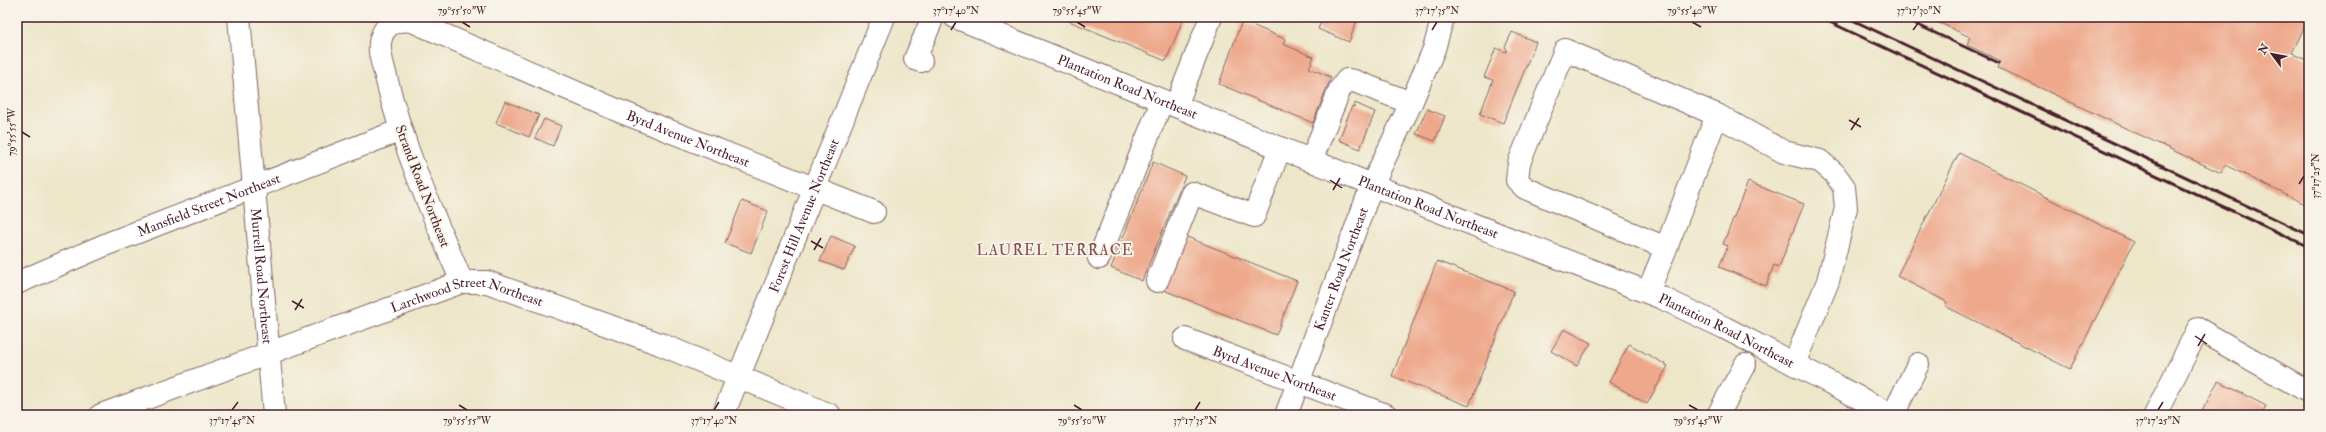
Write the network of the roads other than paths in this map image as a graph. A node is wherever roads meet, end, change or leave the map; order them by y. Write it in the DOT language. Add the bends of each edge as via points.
graph roads {
  1 [pos="239,17"];
  2 [pos="884,17"];
  3 [pos="933,17"];
  4 [pos="955,17"];
  5 [pos="1211,17"];
  6 [pos="1443,17"];
  7 [pos="504,61"];
  8 [pos="921,61"];
  9 [pos="1169,103"];
  10 [pos="1411,103"];
  11 [pos="1717,115"];
  12 [pos="401,130"];
  13 [pos="1280,148"];
  14 [pos="1311,161"];
  15 [pos="1372,185"];
  16 [pos="254,189"];
  17 [pos="815,189"];
  18 [pos="874,212"];
  19 [pos="1666,248"];
  20 [pos="1099,258"];
  21 [pos="1157,281"];
  22 [pos="462,282"];
  23 [pos="17,283"];
  24 [pos="1648,292"];
  25 [pos="1185,339"];
  26 [pos="268,354"];
  27 [pos="1794,364"];
  28 [pos="1918,364"];
  29 [pos="1745,365"];
  30 [pos="739,376"];
  31 [pos="1299,382"];
  32 [pos="2309,392"];
  33 [pos="100,415"];
  34 [pos="274,415"];
  35 [pos="723,415"];
  36 [pos="830,415"];
  37 [pos="1286,415"];
  38 [pos="1386,415"];
  39 [pos="1718,415"];
  40 [pos="1892,415"];
  41 [pos="2155,415"];
  1 -- 16 [label="street, Murrell Road Northeast"];
  2 -- 17 [label="street, Forest Hill Avenue Northeast"];
  3 -- 8 [label="street" via="915,59"];
  4 -- 9 [label="street, Plantation Road Northeast"];
  5 -- 9 [label="street"];
  6 -- 10 [label="street, Kanter Road Northeast" via="1434,49"];
  7 -- 12 [label="street, Strand Road Northeast" via="412,21 393,22 381,38 380,48"];
  7 -- 17 [label="street, Byrd Avenue Northeast" via="619,111"];
  9 -- 13 [label="street, Plantation Road Northeast"];
  9 -- 20 [label="street"];
  10 -- 14 [label="street" via="1347,80 1340,89"];
  10 -- 15 [label="street, Kanter Road Northeast"];
  11 -- 19 [label="street"];
  11 -- 19 [label="street" via="1565,50 1519,163 1517,180 1525,188"];
  11 -- 27 [label="street" via="1784,152 1820,161 1834,173 1844,187 1846,208 1828,281"];
  12 -- 16 [label="street, Mansfield Street Northeast"];
  12 -- 22 [label="street, Strand Road Northeast" via="434,219"];
  13 -- 14 [label="street, Plantation Road Northeast"];
  13 -- 21 [label="street" via="1254,216 1192,193"];
  14 -- 15 [label="street, Plantation Road Northeast"];
  15 -- 24 [label="street, Plantation Road Northeast"];
  15 -- 31 [label="street, Kanter Road Northeast"];
  16 -- 23 [label="street, Mansfield Street Northeast" via="106,244"];
  16 -- 26 [label="street, Murrell Road Northeast"];
  17 -- 18 [label="street, Byrd Avenue Northeast"];
  17 -- 30 [label="street, Forest Hill Avenue Northeast"];
  19 -- 24 [label="street"];
  22 -- 26 [label="street, Larchwood Street Northeast"];
  22 -- 30 [label="street, Larchwood Street Northeast" via="487,282 660,344"];
  24 -- 27 [label="street, Plantation Road Northeast"];
  25 -- 31 [label="street, Byrd Avenue Northeast"];
  26 -- 33 [label="street, Larchwood Street Northeast"];
  26 -- 34 [label="street, Murrell Road Northeast"];
  27 -- 40 [label="street, Plantation Road Northeast"];
  28 -- 40 [label="street"];
  29 -- 39 [label="street"];
  30 -- 35 [label="street, Forest Hill Avenue Northeast"];
  30 -- 36 [label="street, Larchwood Street Northeast"];
  31 -- 37 [label="street, Kanter Road Northeast"];
  31 -- 38 [label="street, Byrd Avenue Northeast"];
  32 -- 41 [label="street" via="2198,329"];
}
